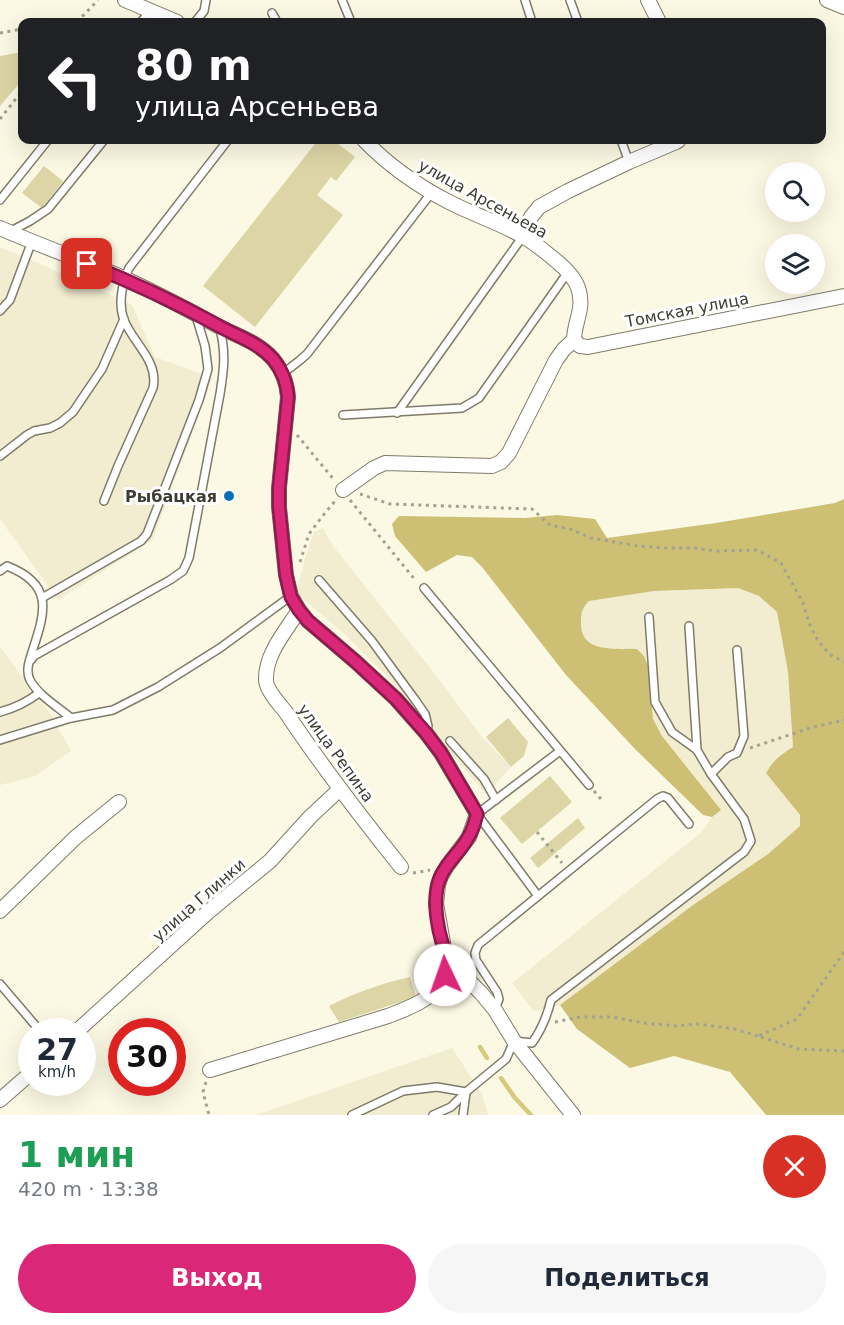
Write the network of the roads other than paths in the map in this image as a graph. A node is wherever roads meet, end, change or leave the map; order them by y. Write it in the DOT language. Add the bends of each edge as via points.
graph roads {
  1 [pos="126,0"];
  2 [pos="206,0"];
  3 [pos="342,0"];
  4 [pos="525,0"];
  5 [pos="570,0"];
  6 [pos="648,0"];
  7 [pos="827,0"];
  8 [pos="844,7"];
  9 [pos="151,10"];
  10 [pos="273,13"];
  11 [pos="144,18"];
  12 [pos="168,18"];
  13 [pos="198,18"];
  14 [pos="275,18"];
  15 [pos="349,18"];
  16 [pos="531,18"];
  17 [pos="577,18"];
  18 [pos="657,18"];
  19 [pos="45,144"];
  20 [pos="101,144"];
  21 [pos="225,144"];
  22 [pos="368,144"];
  23 [pos="622,144"];
  24 [pos="671,144"];
  25 [pos="629,162"];
  26 [pos="432,192"];
  27 [pos="0,200"];
  28 [pos="4,230"];
  29 [pos="523,236"];
  30 [pos="32,242"];
  31 [pos="568,272"];
  32 [pos="124,279"];
  33 [pos="844,296"];
  34 [pos="0,311"];
  35 [pos="195,312"];
  36 [pos="124,319"];
  37 [pos="219,326"];
  38 [pos="574,340"];
  39 [pos="282,374"];
  40 [pos="398,413"];
  41 [pos="343,415"];
  42 [pos="0,456"];
  43 [pos="344,490"];
  44 [pos="104,501"];
  45 [pos="0,571"];
  46 [pos="319,580"];
  47 [pos="424,588"];
  48 [pos="291,597"];
  49 [pos="42,598"];
  50 [pos="299,610"];
  51 [pos="649,617"];
  52 [pos="689,626"];
  53 [pos="737,650"];
  54 [pos="29,661"];
  55 [pos="39,693"];
  56 [pos="0,712"];
  57 [pos="71,718"];
  58 [pos="426,733"];
  59 [pos="0,741"];
  60 [pos="450,741"];
  61 [pos="697,750"];
  62 [pos="560,751"];
  63 [pos="711,774"];
  64 [pos="589,785"];
  65 [pos="340,789"];
  66 [pos="496,800"];
  67 [pos="119,802"];
  68 [pos="477,814"];
  69 [pos="689,824"];
  70 [pos="401,867"];
  71 [pos="538,896"];
  72 [pos="0,911"];
  73 [pos="449,961"];
  74 [pos="0,984"];
  75 [pos="495,1011"];
  76 [pos="28,1018"];
  77 [pos="91,1018"];
  78 [pos="514,1041"];
  79 [pos="210,1070"];
  80 [pos="18,1084"];
  81 [pos="466,1092"];
  82 [pos="0,1100"];
  83 [pos="352,1115"];
  84 [pos="433,1115"];
  85 [pos="463,1115"];
  86 [pos="573,1115"];
  1 -- 9 [label="street"];
  2 -- 13 [label="lane"];
  3 -- 15 [label="lane"];
  4 -- 16 [label="lane"];
  5 -- 17 [label="lane"];
  6 -- 18 [label="street"];
  7 -- 8 [label="street"];
  9 -- 11 [label="lane"];
  9 -- 12 [label="street"];
  10 -- 14 [label="lane"];
  19 -- 27 [label="lane"];
  20 -- 28 [label="lane" via="48,209 30,221"];
  21 -- 32 [label="lane"];
  22 -- 26 [label="street, улица Арсеньева"];
  23 -- 25 [label="lane"];
  24 -- 25 [label="street"];
  25 -- 29 [label="street" via="539,207"];
  26 -- 29 [label="street, улица Арсеньева"];
  26 -- 39 [label="lane" via="307,354"];
  28 -- 30 [label="street"];
  29 -- 31 [label="street, улица Арсеньева"];
  29 -- 40 [label="lane"];
  30 -- 32 [label="street"];
  30 -- 34 [label="lane" via="10,300"];
  31 -- 38 [label="street, улица Арсеньева" via="581,300"];
  31 -- 40 [label="lane" via="479,398 462,408"];
  32 -- 35 [label="street"];
  32 -- 36 [label="lane"];
  33 -- 38 [label="street, Томская улица" via="588,347"];
  35 -- 37 [label="street"];
  35 -- 49 [label="lane" via="208,369 147,534"];
  36 -- 42 [label="lane" via="102,369 73,412 60,423 27,435"];
  36 -- 44 [label="lane" via="153,368 155,379"];
  37 -- 39 [label="street" via="264,351"];
  37 -- 54 [label="lane" via="224,349 222,385 189,558 183,571"];
  38 -- 43 [label="street, улица Арсеньева" via="556,360 501,462 492,466 385,463"];
  39 -- 48 [label="street" via="288,397 279,507"];
  40 -- 41 [label="lane"];
  45 -- 49 [label="lane" via="7,566 20,571 29,577"];
  46 -- 58 [label="lane" via="372,641 416,701 425,714"];
  47 -- 62 [label="lane"];
  48 -- 50 [label="street"];
  48 -- 57 [label="lane" via="158,687 113,710"];
  49 -- 54 [label="lane" via="41,627"];
  50 -- 58 [label="street" via="396,699"];
  50 -- 65 [label="street, улица Репина" via="267,666 266,684"];
  51 -- 61 [label="lane" via="655,702 672,732"];
  52 -- 61 [label="lane"];
  53 -- 63 [label="lane" via="744,736 737,753"];
  54 -- 55 [label="lane" via="30,679"];
  55 -- 56 [label="lane"];
  55 -- 57 [label="lane"];
  57 -- 59 [label="lane"];
  58 -- 68 [label="street"];
  60 -- 66 [label="lane" via="484,779"];
  61 -- 63 [label="lane"];
  62 -- 64 [label="lane"];
  62 -- 66 [label="lane"];
  63 -- 78 [label="lane" via="744,819 751,841 744,852 551,1000 547,1018 532,1043"];
  65 -- 70 [label="street, улица Репина"];
  65 -- 77 [label="street, улица Глинки" via="270,861"];
  66 -- 68 [label="lane"];
  67 -- 72 [label="street" via="76,837"];
  68 -- 71 [label="lane"];
  68 -- 73 [label="street" via="469,837 438,885 436,904"];
  69 -- 71 [label="lane" via="663,796"];
  71 -- 75 [label="lane" via="478,945 475,952 497,992"];
  73 -- 75 [label="street"];
  73 -- 79 [label="street" via="434,992 410,1007"];
  74 -- 76 [label="lane"];
  75 -- 78 [label="street"];
  78 -- 81 [label="lane" via="506,1059"];
  78 -- 86 [label="street"];
  80 -- 82 [label="street"];
  81 -- 83 [label="lane" via="437,1087 403,1091"];
  81 -- 84 [label="lane" via="451,1107"];
  81 -- 85 [label="lane"];
}
